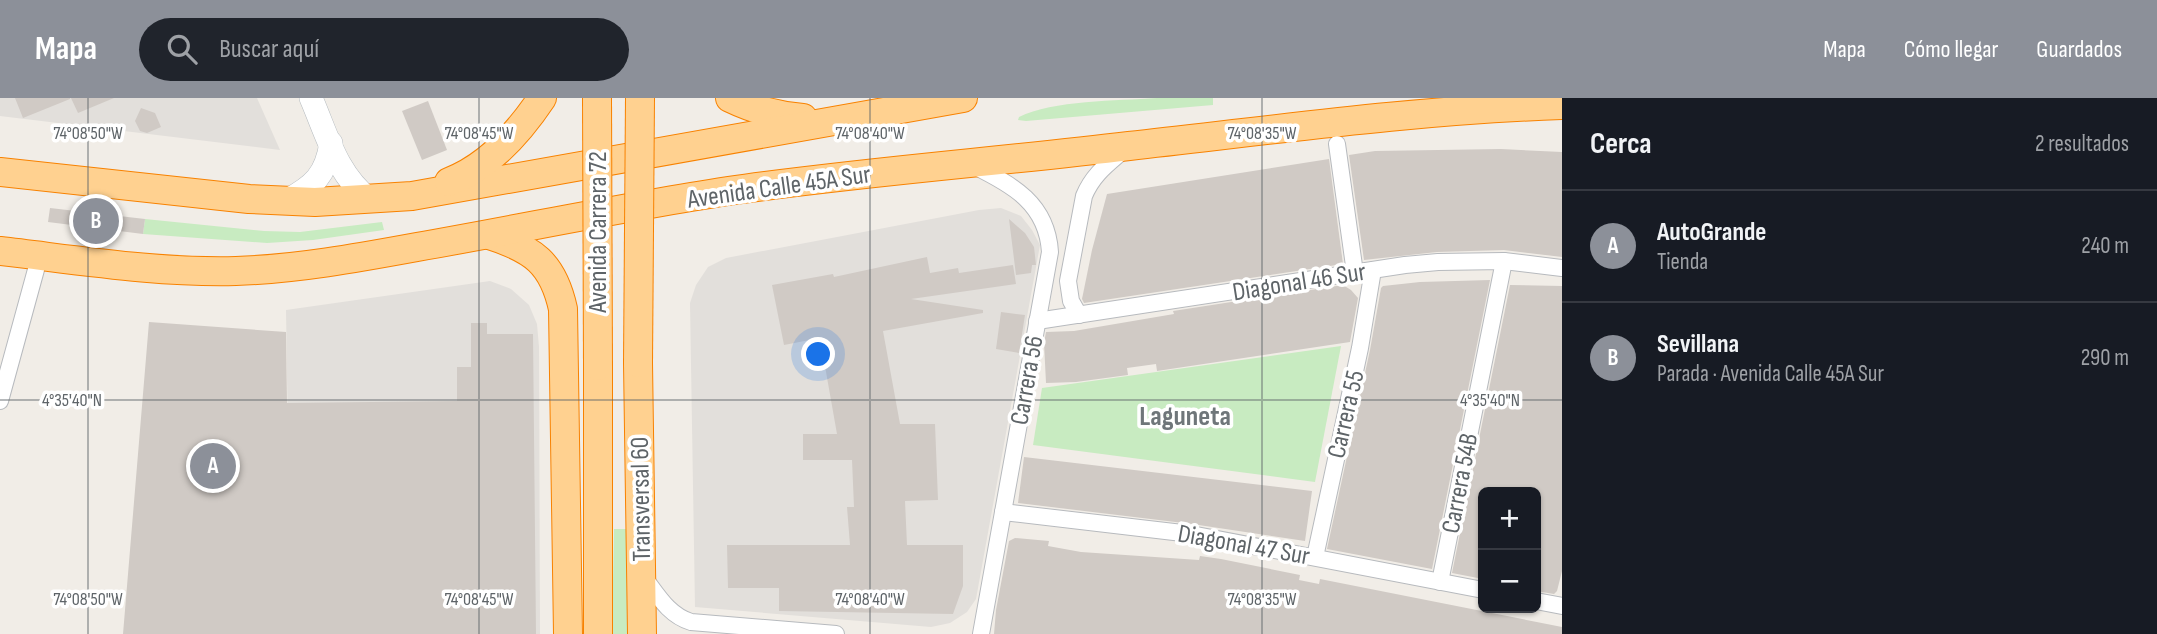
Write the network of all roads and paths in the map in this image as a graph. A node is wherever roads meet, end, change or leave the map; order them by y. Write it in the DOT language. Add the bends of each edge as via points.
graph roads {
  1 [pos="311,98"];
  2 [pos="542,98"];
  3 [pos="597,98"];
  4 [pos="640,98"];
  5 [pos="730,98"];
  6 [pos="963,98"];
  7 [pos="1562,105"];
  8 [pos="873,106"];
  9 [pos="1497,107"];
  10 [pos="1562,115"];
  11 [pos="837,121"];
  12 [pos="331,143"];
  13 [pos="1337,144"];
  14 [pos="1129,146"];
  15 [pos="969,163"];
  16 [pos="0,172"];
  17 [pos="412,196"];
  18 [pos="370,200"];
  19 [pos="286,201"];
  20 [pos="489,235"];
  21 [pos="0,251"];
  22 [pos="40,255"];
  23 [pos="1504,261"];
  24 [pos="1562,268"];
  25 [pos="1373,270"];
  26 [pos="1354,273"];
  27 [pos="1079,315"];
  28 [pos="1037,321"];
  29 [pos="638,363"];
  30 [pos="598,366"];
  31 [pos="0,401"];
  32 [pos="1003,512"];
  33 [pos="1315,557"];
  34 [pos="641,574"];
  35 [pos="1440,582"];
  36 [pos="1478,589"];
  37 [pos="1541,602"];
  38 [pos="1562,606"];
  39 [pos="597,626"];
  40 [pos="810,633"];
  41 [pos="568,634"];
  42 [pos="642,634"];
  43 [pos="836,634"];
  44 [pos="981,634"];
  1 -- 12 [label="street"];
  2 -- 17 [label="highway" via="511,137 482,162 458,178"];
  3 -- 30 [label="highway, Avenida Carrera 72, bridge"];
  4 -- 29 [label="highway, Avenida Carrera 72, bridge"];
  5 -- 11 [label="highway" via="776,116"];
  6 -- 8 [label="highway, Avenida Calle 45A Sur"];
  7 -- 9 [label="highway, Avenida Calle 45A Sur"];
  8 -- 11 [label="highway, Avenida Calle 45A Sur"];
  9 -- 10 [label="highway"];
  9 -- 14 [label="highway, Avenida Calle 45A Sur"];
  11 -- 17 [label="highway, Avenida Calle 45A Sur"];
  12 -- 18 [label="street" via="347,177"];
  12 -- 19 [label="street" via="319,177"];
  13 -- 26 [label="street"];
  14 -- 15 [label="highway, Avenida Calle 45A Sur"];
  14 -- 27 [label="street, Carrera 56" via="1098,172 1084,196 1068,281 1070,301"];
  15 -- 20 [label="highway, Avenida Calle 45A Sur" via="741,190"];
  15 -- 28 [label="street, Carrera 56" via="1020,192 1046,228 1050,252"];
  16 -- 19 [label="highway, Avenida Calle 45A Sur"];
  17 -- 18 [label="highway, Avenida Calle 45A Sur"];
  18 -- 19 [label="highway, Avenida Calle 45A Sur"];
  20 -- 22 [label="highway, Avenida Calle 45A Sur" via="339,261 238,271 120,265"];
  20 -- 41 [label="highway" via="540,261 551,274 563,309"];
  21 -- 22 [label="highway, Avenida Calle 45A Sur"];
  22 -- 31 [label="street"];
  23 -- 24 [label="street, Diagonal 46 Sur"];
  23 -- 25 [label="street, Diagonal 46 Sur" via="1438,262"];
  23 -- 35 [label="street, Carrera 54B"];
  25 -- 26 [label="street, Diagonal 46 Sur"];
  25 -- 33 [label="street, Carrera 55"];
  26 -- 27 [label="street, Diagonal 46 Sur"];
  27 -- 28 [label="street, Diagonal 46 Sur"];
  28 -- 32 [label="street, Carrera 56"];
  29 -- 34 [label="highway, Transversal 60"];
  30 -- 39 [label="highway, Transversal 60"];
  32 -- 33 [label="street, Diagonal 47 Sur" via="1191,534"];
  32 -- 44 [label="street, Carrera 56"];
  33 -- 35 [label="street, Diagonal 47 Sur"];
  34 -- 40 [label="street" via="681,619"];
  34 -- 42 [label="highway, Transversal 60"];
  35 -- 36 [label="street, Diagonal 47 Sur"];
  37 -- 38 [label="street"];
  40 -- 43 [label="street"];
}
